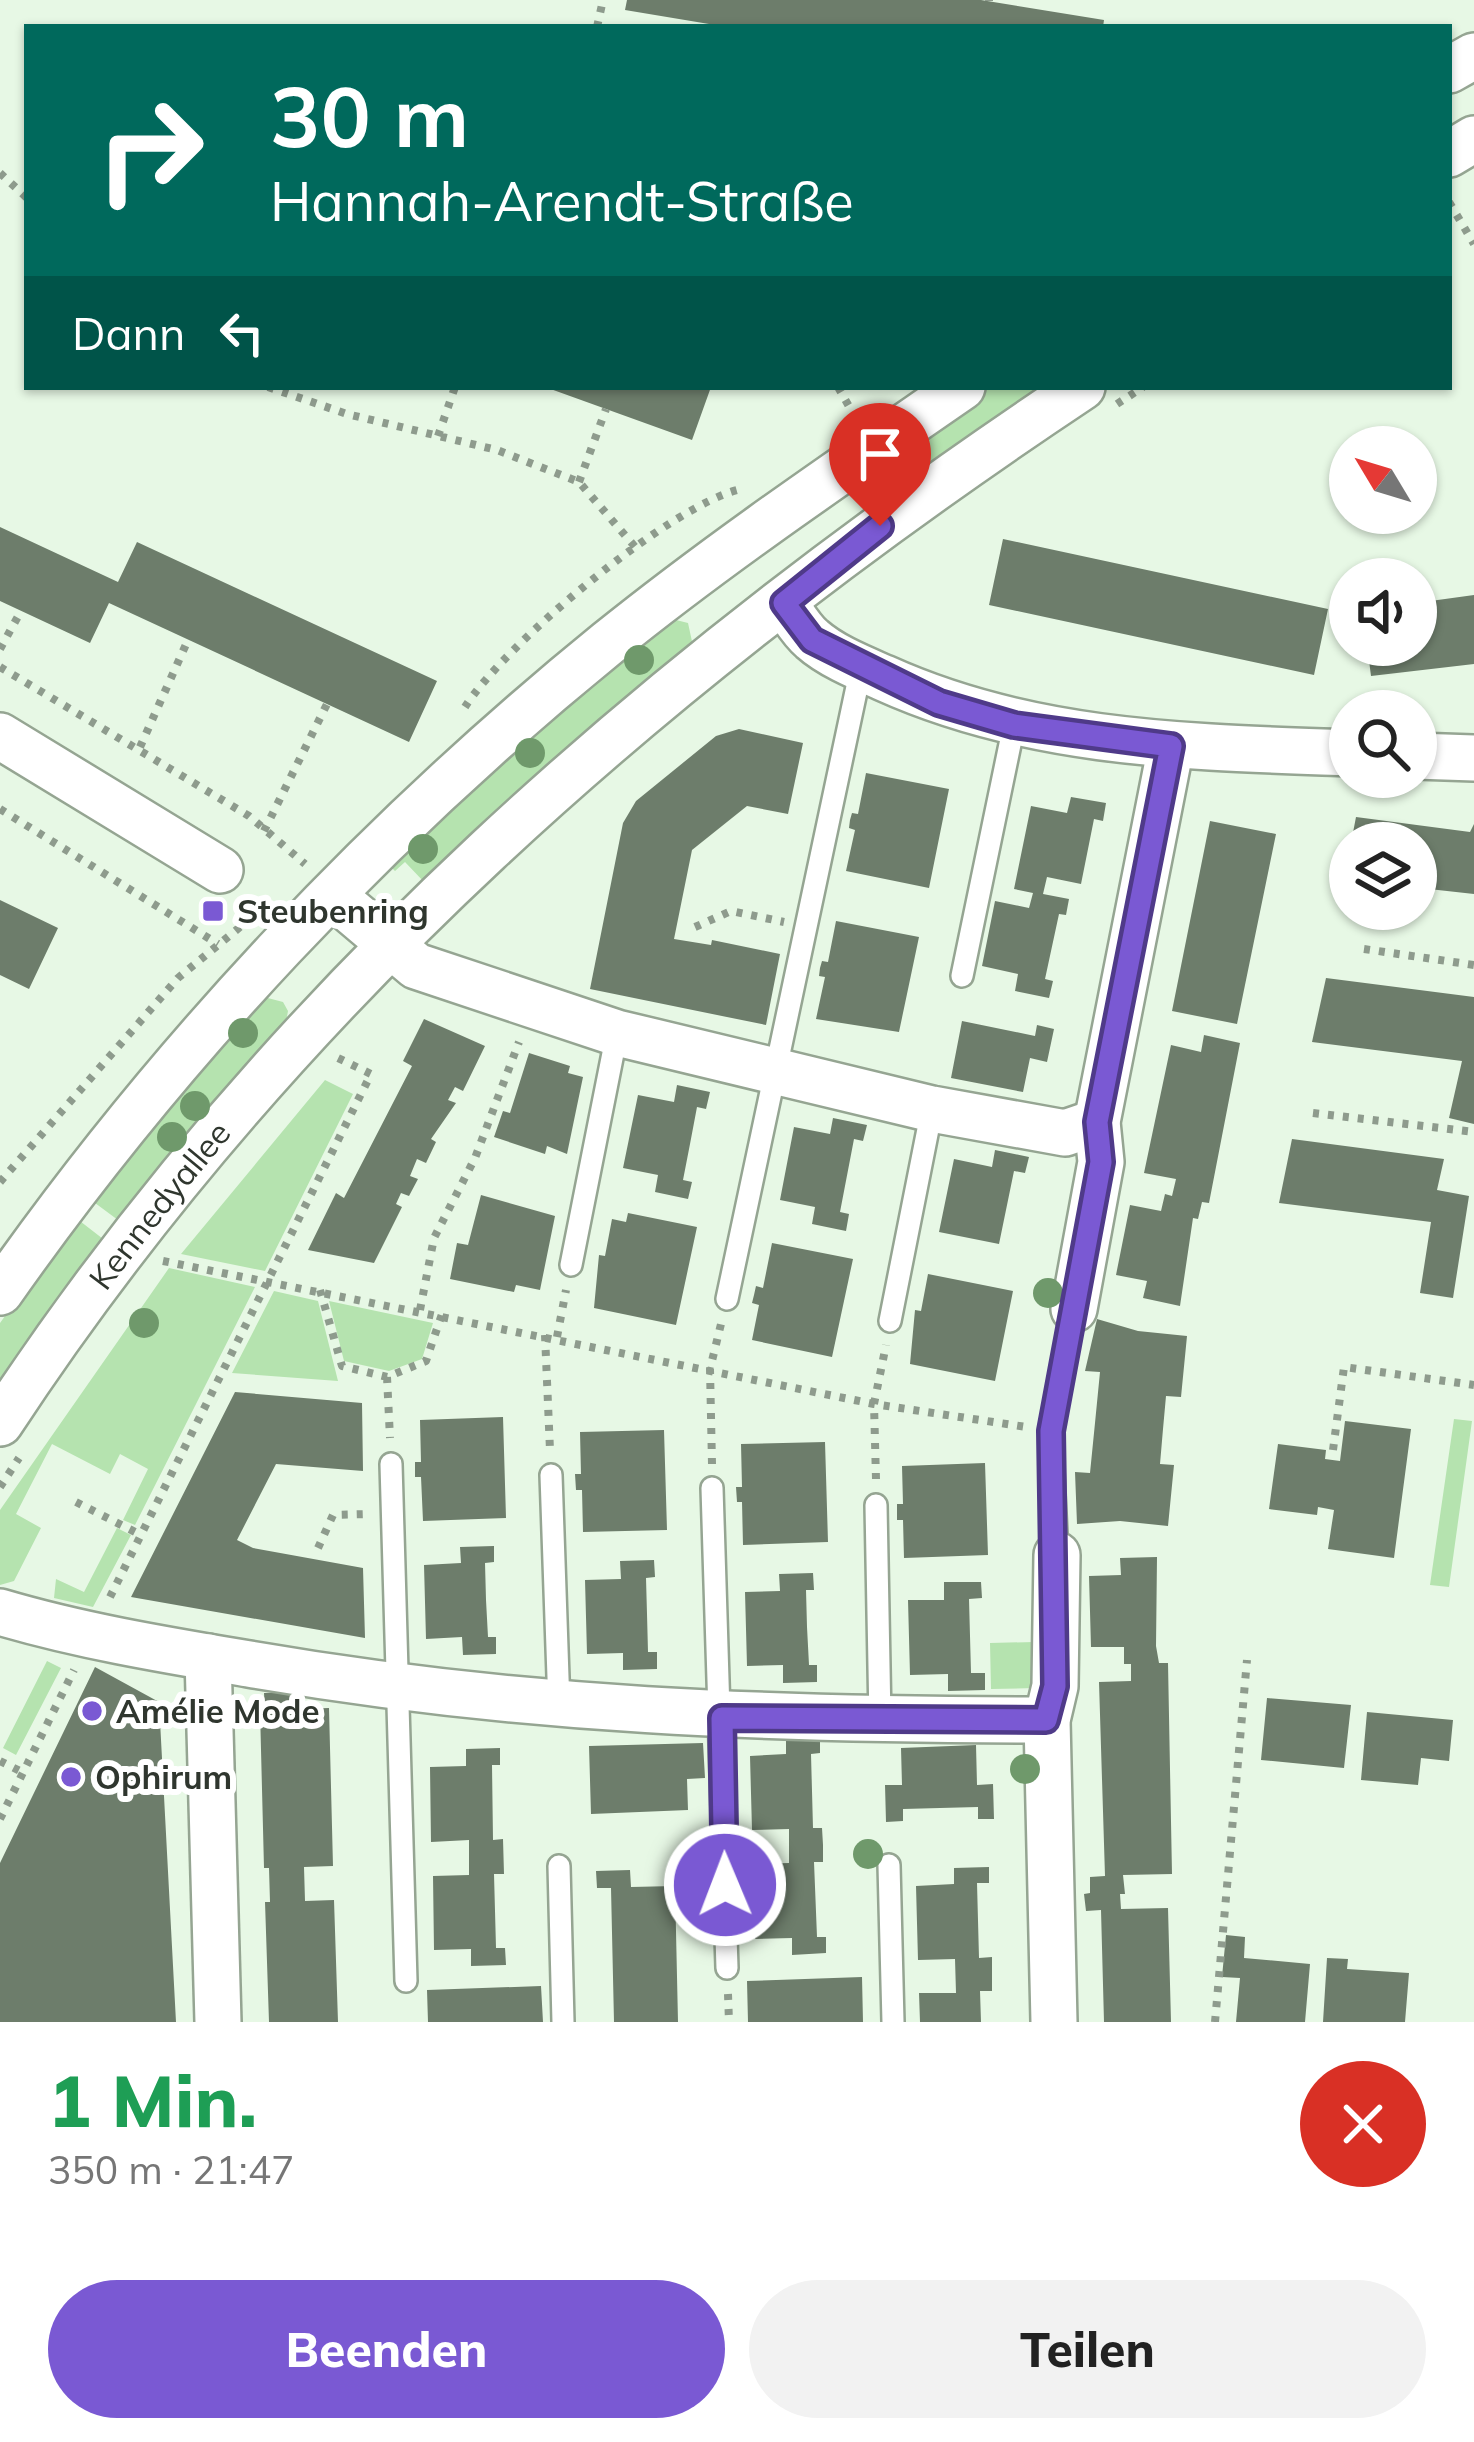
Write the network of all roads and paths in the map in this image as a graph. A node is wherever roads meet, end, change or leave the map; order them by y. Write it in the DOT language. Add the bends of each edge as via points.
graph roads {
  1 [pos="0,173"];
  2 [pos="24,194"];
  3 [pos="1452,207"];
  4 [pos="1474,242"];
  5 [pos="284,390"];
  6 [pos="453,390"];
  7 [pos="840,390"];
  8 [pos="958,390"];
  9 [pos="1128,390"];
  10 [pos="1098,396"];
  11 [pos="606,409"];
  12 [pos="859,424"];
  13 [pos="438,436"];
  14 [pos="579,482"];
  15 [pos="776,515"];
  16 [pos="636,548"];
  17 [pos="819,573"];
  18 [pos="693,577"];
  19 [pos="784,603"];
  20 [pos="21,610"];
  21 [pos="739,637"];
  22 [pos="188,640"];
  23 [pos="0,649"];
  24 [pos="0,668"];
  25 [pos="861,668"];
  26 [pos="326,704"];
  27 [pos="1014,725"];
  28 [pos="0,736"];
  29 [pos="1171,746"];
  30 [pos="140,747"];
  31 [pos="1329,752"];
  32 [pos="1437,757"];
  33 [pos="1474,758"];
  34 [pos="0,809"];
  35 [pos="265,831"];
  36 [pos="220,870"];
  37 [pos="321,882"];
  38 [pos="695,928"];
  39 [pos="808,928"];
  40 [pos="219,944"];
  41 [pos="387,945"];
  42 [pos="1364,949"];
  43 [pos="279,953"];
  44 [pos="1474,964"];
  45 [pos="962,976"];
  46 [pos="533,1007"];
  47 [pos="339,1021"];
  48 [pos="617,1033"];
  49 [pos="778,1075"];
  50 [pos="932,1109"];
  51 [pos="1312,1113"];
  52 [pos="1097,1122"];
  53 [pos="1474,1132"];
  54 [pos="170,1246"];
  55 [pos="572,1265"];
  56 [pos="268,1280"];
  57 [pos="320,1290"];
  58 [pos="0,1292"];
  59 [pos="727,1299"];
  60 [pos="420,1310"];
  61 [pos="1074,1310"];
  62 [pos="442,1314"];
  63 [pos="890,1321"];
  64 [pos="545,1335"];
  65 [pos="557,1337"];
  66 [pos="710,1369"];
  67 [pos="387,1377"];
  68 [pos="1474,1385"];
  69 [pos="874,1404"];
  70 [pos="1051,1431"];
  71 [pos="15,1433"];
  72 [pos="1333,1450"];
  73 [pos="391,1464"];
  74 [pos="551,1475"];
  75 [pos="0,1487"];
  76 [pos="712,1488"];
  77 [pos="76,1502"];
  78 [pos="876,1505"];
  79 [pos="393,1514"];
  80 [pos="141,1535"];
  81 [pos="318,1548"];
  82 [pos="1057,1555"];
  83 [pos="0,1612"];
  84 [pos="92,1634"];
  85 [pos="208,1657"];
  86 [pos="1247,1660"];
  87 [pos="399,1690"];
  88 [pos="559,1706"];
  89 [pos="722,1718"];
  90 [pos="880,1720"];
  91 [pos="1046,1720"];
  92 [pos="0,1761"];
  93 [pos="24,1773"];
  94 [pos="0,1819"];
  95 [pos="889,1865"];
  96 [pos="560,1866"];
  97 [pos="728,1968"];
  98 [pos="406,1981"];
  99 [pos="218,2022"];
  100 [pos="563,2022"];
  101 [pos="893,2022"];
  102 [pos="1054,2022"];
  103 [pos="1215,2022"];
  1 -- 2 [label="path"];
  3 -- 4 [label="path"];
  5 -- 13 [label="path"];
  6 -- 13 [label="path"];
  7 -- 12 [label="path"];
  8 -- 15 [label="street"];
  9 -- 10 [label="path"];
  10 -- 17 [label="street, Kennedyallee"];
  11 -- 14 [label="path"];
  13 -- 14 [label="path"];
  14 -- 16 [label="path"];
  15 -- 17 [label="street"];
  15 -- 18 [label="street"];
  17 -- 19 [label="street, Kennedyallee"];
  18 -- 21 [label="street"];
  18 -- 37 [label="street"];
  19 -- 21 [label="street, Kennedyallee"];
  19 -- 25 [label="street" via="812,640"];
  20 -- 23 [label="path"];
  21 -- 41 [label="street, Kennedyallee" via="604,743"];
  22 -- 30 [label="path"];
  24 -- 30 [label="path"];
  25 -- 27 [label="street"];
  25 -- 39 [label="lane"];
  26 -- 35 [label="path"];
  27 -- 29 [label="street"];
  27 -- 45 [label="lane"];
  28 -- 36 [label="street"];
  29 -- 31 [label="street"];
  29 -- 52 [label="street"];
  30 -- 35 [label="path"];
  32 -- 33 [label="street"];
  34 -- 40 [label="path"];
  35 -- 37 [label="path"];
  37 -- 41 [label="street"];
  37 -- 43 [label="street"];
  38 -- 39 [label="path" via="731,911"];
  39 -- 49 [label="lane"];
  41 -- 46 [label="street" via="416,966"];
  41 -- 47 [label="street, Kennedyallee"];
  42 -- 44 [label="path"];
  43 -- 47 [label="street"];
  43 -- 58 [label="street" via="115,1138"];
  46 -- 48 [label="street"];
  46 -- 60 [label="path" via="475,1158 434,1238"];
  47 -- 56 [label="path" via="331,1055 371,1074"];
  47 -- 71 [label="street, Kennedyallee" via="218,1131 88,1298"];
  48 -- 49 [label="street"];
  48 -- 55 [label="lane"];
  49 -- 50 [label="street"];
  49 -- 59 [label="lane"];
  50 -- 52 [label="street" via="1065,1133"];
  50 -- 63 [label="lane"];
  51 -- 53 [label="path"];
  52 -- 61 [label="street" via="1101,1162"];
  54 -- 56 [label="path" via="158,1262"];
  55 -- 65 [label="path"];
  56 -- 57 [label="path"];
  56 -- 80 [label="path"];
  57 -- 60 [label="path"];
  57 -- 67 [label="path" via="342,1366"];
  59 -- 66 [label="path"];
  60 -- 62 [label="path"];
  61 -- 70 [label="lane"];
  62 -- 64 [label="path"];
  62 -- 67 [label="path" via="426,1361"];
  63 -- 69 [label="path"];
  64 -- 65 [label="path"];
  64 -- 74 [label="path"];
  65 -- 66 [label="path"];
  66 -- 69 [label="path"];
  66 -- 76 [label="path"];
  67 -- 73 [label="path"];
  68 -- 72 [label="path" via="1344,1367"];
  69 -- 70 [label="path"];
  69 -- 78 [label="path"];
  70 -- 82 [label="lane"];
  71 -- 75 [label="path"];
  73 -- 79 [label="lane"];
  74 -- 88 [label="lane"];
  76 -- 89 [label="lane"];
  77 -- 80 [label="path"];
  78 -- 90 [label="lane"];
  79 -- 81 [label="path" via="333,1515"];
  79 -- 87 [label="lane"];
  80 -- 84 [label="path"];
  82 -- 91 [label="street" via="1055,1686"];
  83 -- 84 [label="street"];
  84 -- 85 [label="street"];
  84 -- 93 [label="path"];
  85 -- 87 [label="street"];
  85 -- 99 [label="street"];
  86 -- 103 [label="path"];
  87 -- 88 [label="street"];
  87 -- 98 [label="lane"];
  88 -- 89 [label="street"];
  89 -- 90 [label="street"];
  89 -- 97 [label="lane"];
  90 -- 91 [label="street"];
  91 -- 102 [label="street"];
  92 -- 93 [label="path"];
  93 -- 94 [label="path"];
  95 -- 101 [label="lane"];
  96 -- 100 [label="lane"];
}
